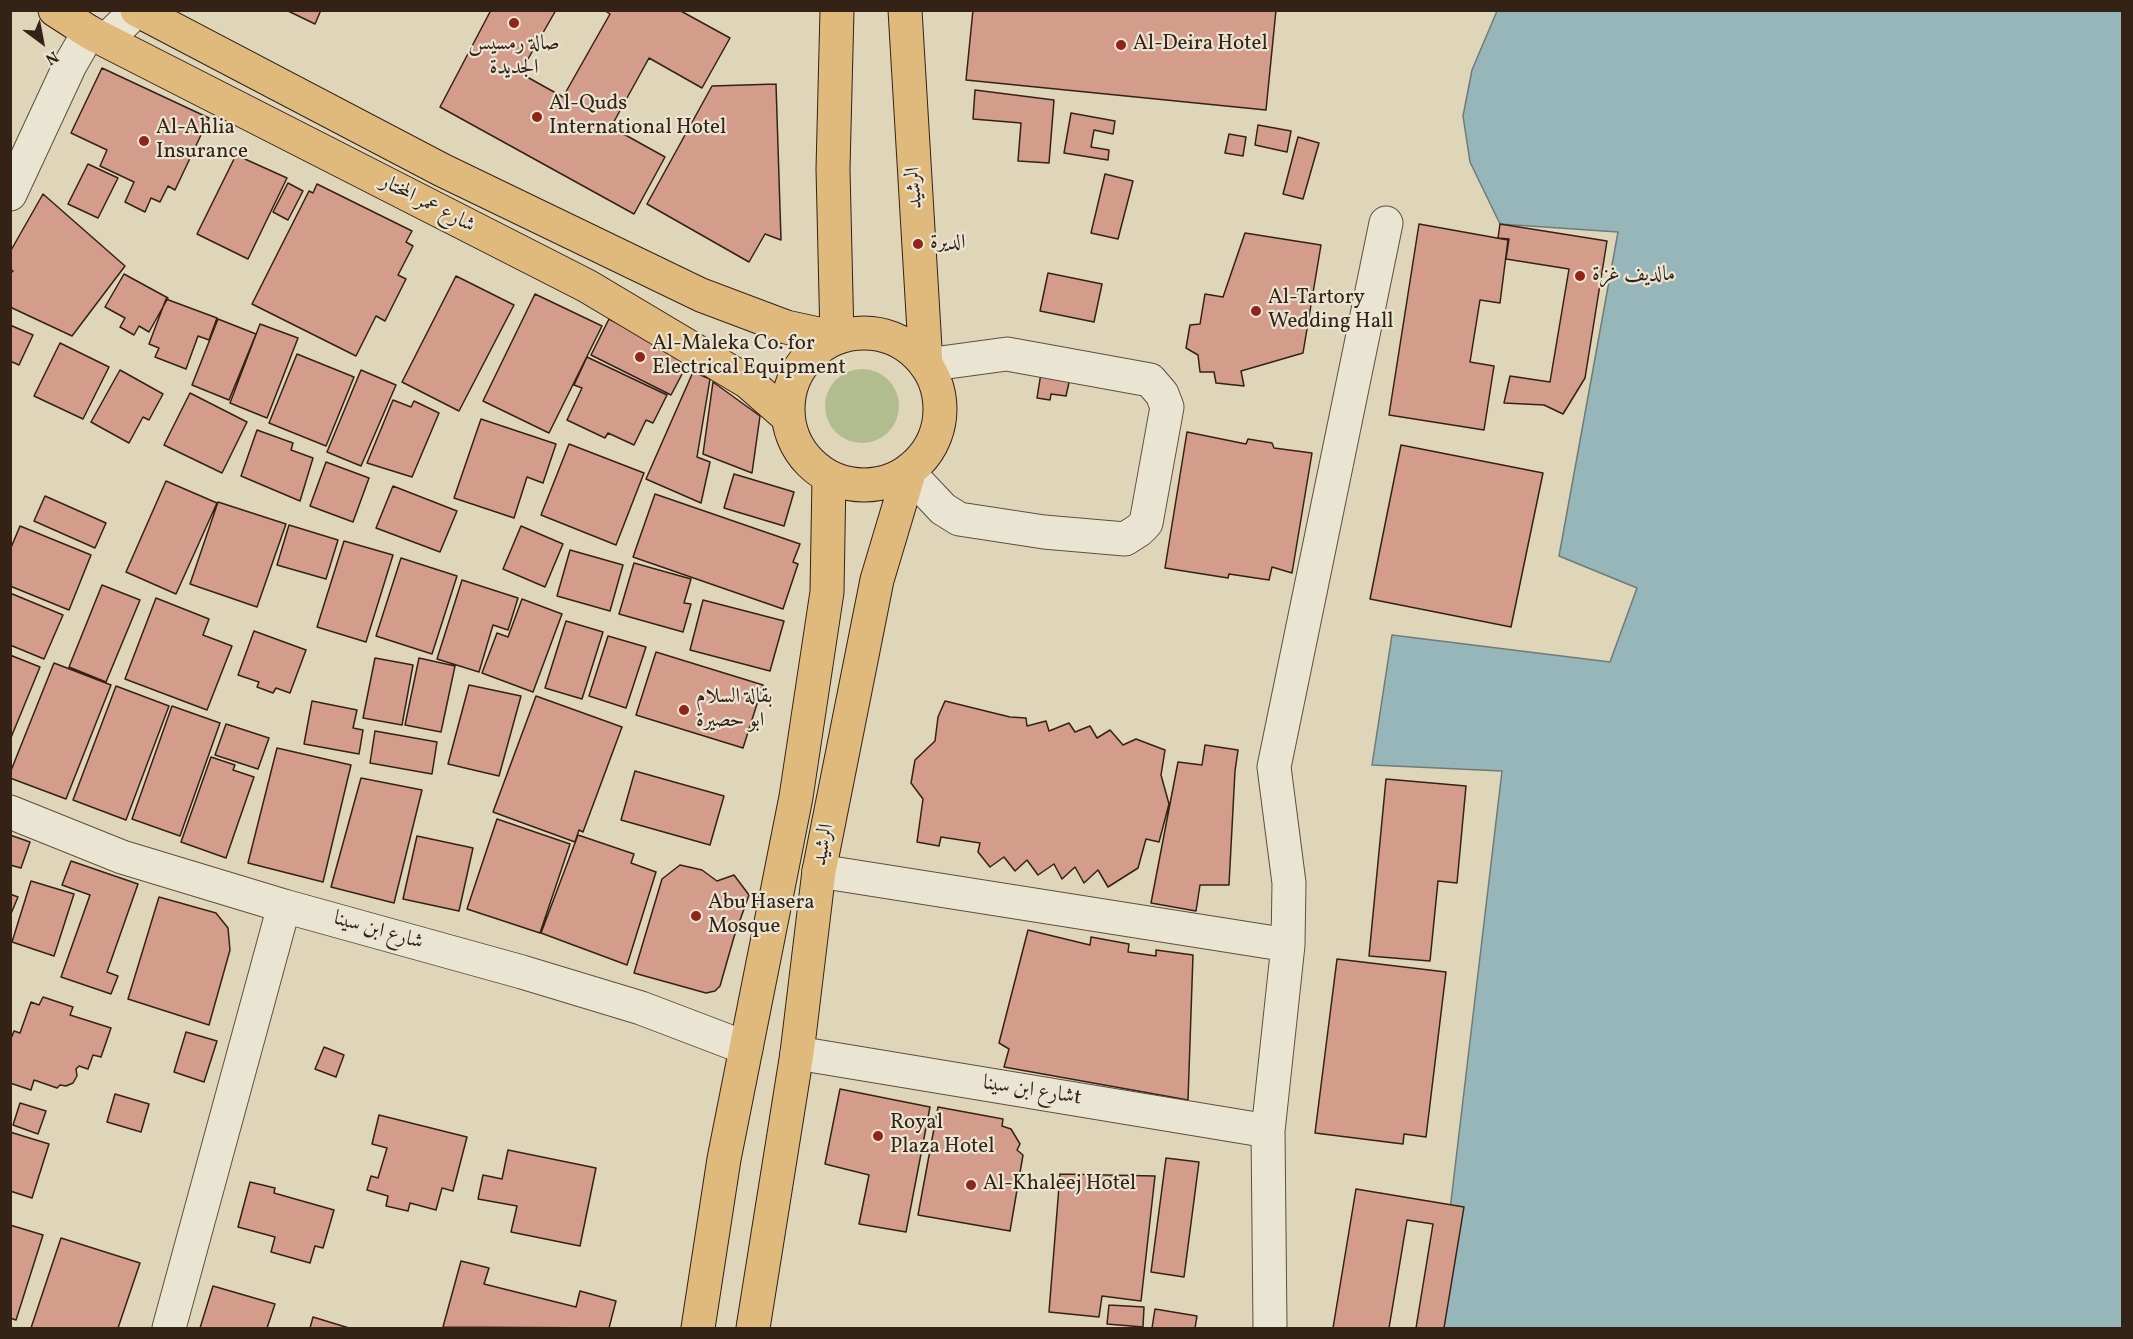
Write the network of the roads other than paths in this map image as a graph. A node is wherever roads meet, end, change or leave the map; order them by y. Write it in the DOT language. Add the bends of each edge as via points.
graph roads {
  1 [pos="55,10"];
  2 [pos="137,10"];
  3 [pos="837,10"];
  4 [pos="905,10"];
  5 [pos="98,36"];
  6 [pos="10,194"];
  7 [pos="1386,223"];
  8 [pos="837,338"];
  9 [pos="926,365"];
  10 [pos="788,417"];
  11 [pos="909,473"];
  12 [pos="829,477"];
  13 [pos="10,812"];
  14 [pos="819,872"];
  15 [pos="284,906"];
  16 [pos="1288,945"];
  17 [pos="746,1048"];
  18 [pos="797,1053"];
  19 [pos="1268,1131"];
  20 [pos="169,1329"];
  21 [pos="698,1329"];
  22 [pos="753,1329"];
  23 [pos="1270,1329"];
  1 -- 5 [label="main road, شارع عمر المختار"];
  2 -- 5 [label="street"];
  2 -- 8 [label="main road, شارع عمر المختار" via="442,170 701,295 786,327"];
  3 -- 8 [label="main road" via="833,169"];
  4 -- 9 [label="main road, الرشيد"];
  5 -- 6 [label="street" via="69,65"];
  5 -- 10 [label="main road, شارع عمر المختار" via="587,286 748,382"];
  7 -- 16 [label="street" via="1274,767 1289,883"];
  8 -- 9 [label="main road" via="861,333 886,336 909,347"];
  8 -- 10 [label="main road" via="815,350 799,370 789,392"];
  9 -- 11 [label="main road" via="937,388 940,413 934,437"];
  9 -- 11 [label="street" via="1008,354 1150,380 1167,407 1146,523 1125,539 959,519 943,509"];
  10 -- 12 [label="main road" via="794,441 808,462"];
  11 -- 12 [label="main road" via="878,484 852,484"];
  11 -- 14 [label="main road, الرشيد" via="877,580"];
  12 -- 17 [label="main road, الرشيد" via="825,604 796,796"];
  13 -- 15 [label="street, شارع ابن سينا" via="122,857"];
  14 -- 16 [label="street"];
  14 -- 18 [label="main road, الرشيد"];
  15 -- 17 [label="street, شارع ابن سينا" via="641,1008"];
  15 -- 20 [label="street"];
  16 -- 19 [label="street"];
  17 -- 21 [label="main road, الرشيد"];
  18 -- 19 [label="street, شارع ابن سيناt"];
  18 -- 22 [label="main road, الرشيد"];
  19 -- 23 [label="street"];
}
